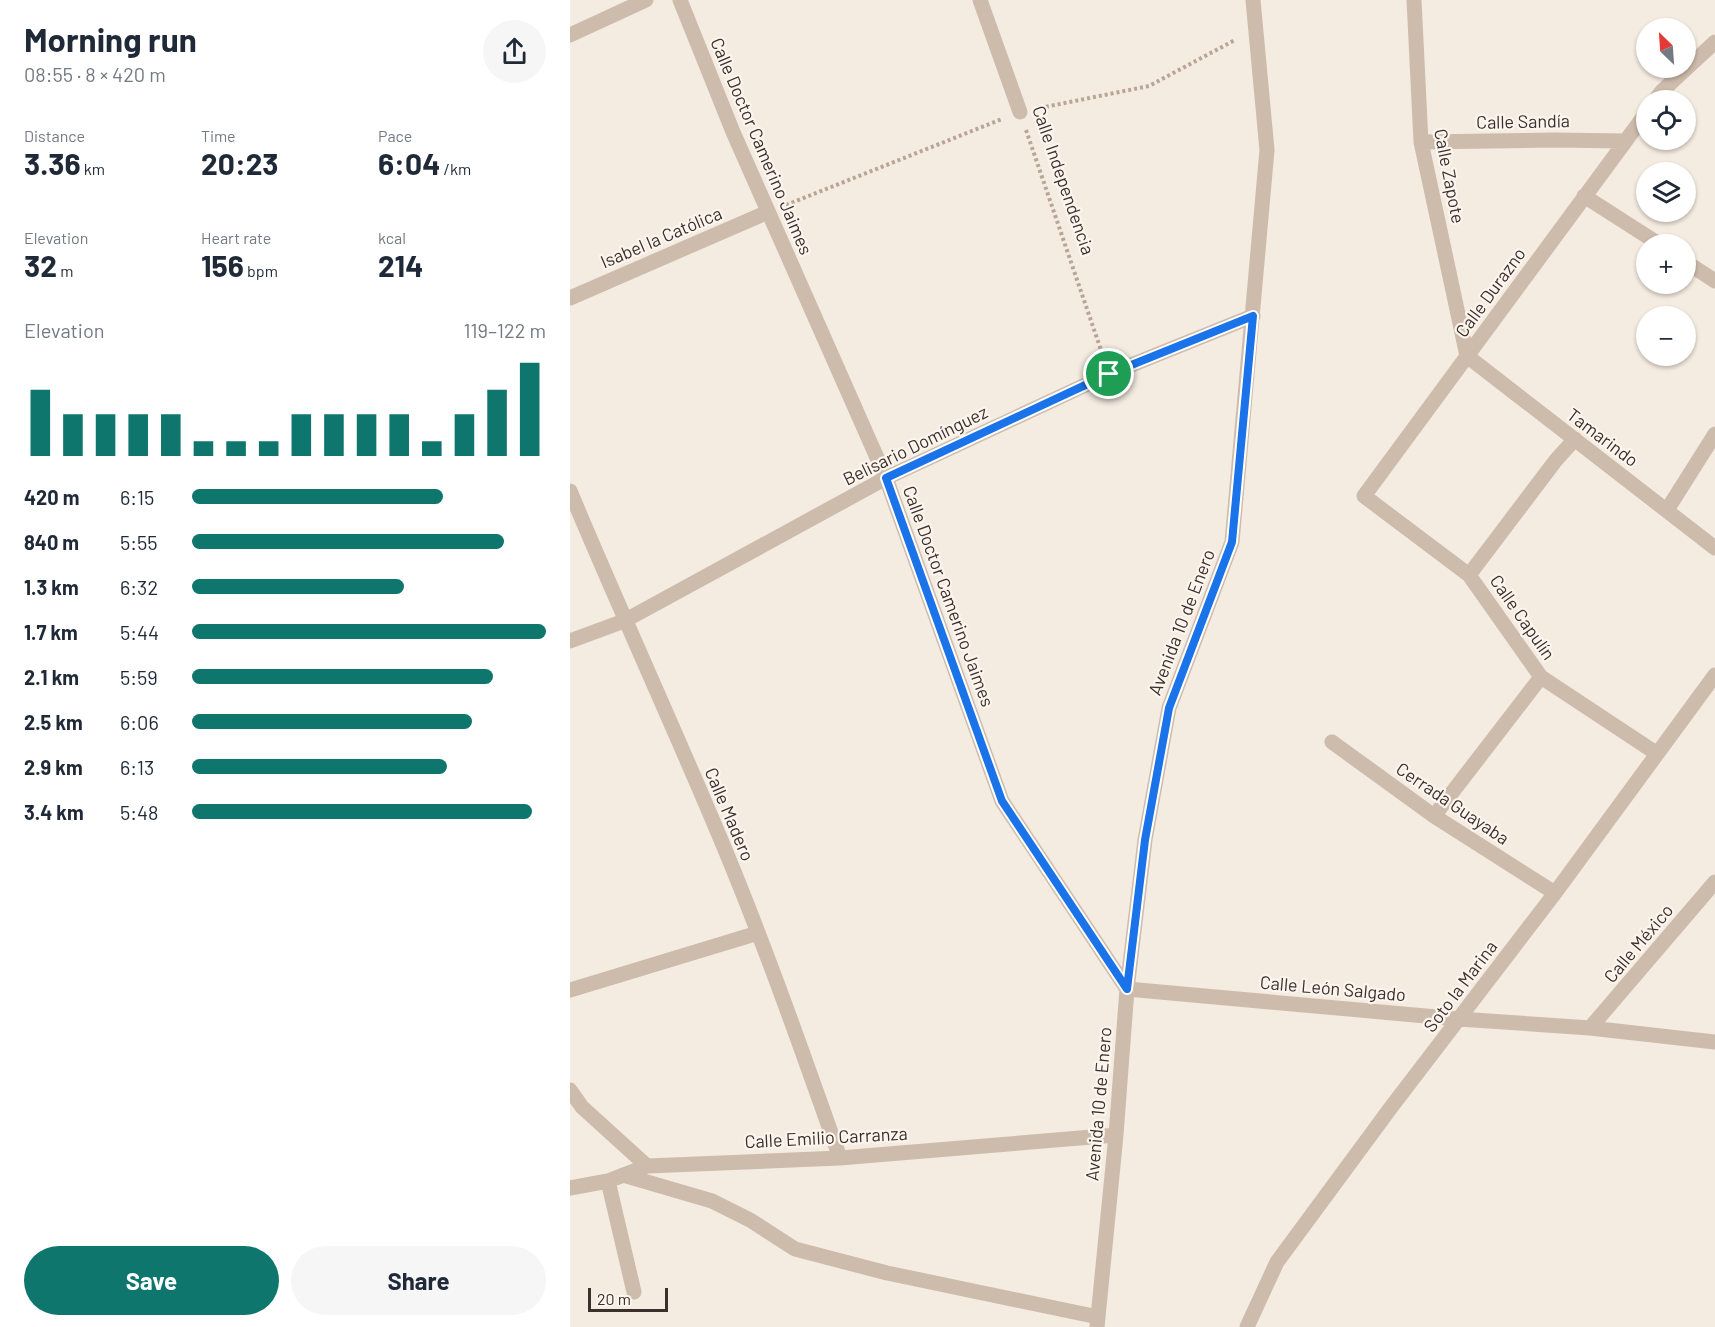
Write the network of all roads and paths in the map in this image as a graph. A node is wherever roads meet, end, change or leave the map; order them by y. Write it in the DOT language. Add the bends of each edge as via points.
graph roads {
  1 [pos="646,0"];
  2 [pos="680,0"];
  3 [pos="980,0"];
  4 [pos="1253,0"];
  5 [pos="1414,0"];
  6 [pos="570,35"];
  7 [pos="1715,42"];
  8 [pos="1663,90"];
  9 [pos="1020,112"];
  10 [pos="1636,126"];
  11 [pos="1625,141"];
  12 [pos="1421,142"];
  13 [pos="1584,196"];
  14 [pos="768,212"];
  15 [pos="1643,234"];
  16 [pos="1696,269"];
  17 [pos="1715,281"];
  18 [pos="570,298"];
  19 [pos="1253,316"];
  20 [pos="1467,356"];
  21 [pos="1109,374"];
  22 [pos="1715,434"];
  23 [pos="1575,440"];
  24 [pos="886,478"];
  25 [pos="570,491"];
  26 [pos="1364,496"];
  27 [pos="1667,510"];
  28 [pos="1715,548"];
  29 [pos="1469,575"];
  30 [pos="624,621"];
  31 [pos="570,641"];
  32 [pos="1715,675"];
  33 [pos="1541,677"];
  34 [pos="1332,742"];
  35 [pos="1656,753"];
  36 [pos="1434,816"];
  37 [pos="1715,882"];
  38 [pos="1555,893"];
  39 [pos="758,933"];
  40 [pos="1127,989"];
  41 [pos="570,990"];
  42 [pos="1460,1019"];
  43 [pos="1590,1028"];
  44 [pos="1715,1042"];
  45 [pos="570,1090"];
  46 [pos="1116,1135"];
  47 [pos="840,1158"];
  48 [pos="646,1166"];
  49 [pos="623,1175"];
  50 [pos="608,1182"];
  51 [pos="570,1188"];
  52 [pos="634,1292"];
  53 [pos="1098,1322"];
  54 [pos="1247,1327"];
  1 -- 6 [label="street"];
  2 -- 14 [label="street, Calle Doctor Camerino Jaimes"];
  3 -- 9 [label="street, Calle Independencia"];
  4 -- 19 [label="street, Avenida 10 de Enero" via="1267,150"];
  5 -- 12 [label="street, Calle Zapote"];
  7 -- 8 [label="street"];
  9 -- 21 [label="path, Calle Independencia"];
  10 -- 11 [label="street, Calle Durazno"];
  11 -- 12 [label="street, Calle Sandía"];
  11 -- 13 [label="street, Calle Durazno"];
  12 -- 20 [label="street, Calle Zapote"];
  13 -- 15 [label="street"];
  13 -- 20 [label="street, Calle Durazno"];
  14 -- 18 [label="street, Isabel la Católica"];
  14 -- 24 [label="street, Calle Doctor Camerino Jaimes"];
  16 -- 17 [label="street"];
  19 -- 21 [label="street, Belisario Domínguez"];
  19 -- 40 [label="street, Avenida 10 de Enero" via="1232,542 1169,708 1145,840"];
  20 -- 23 [label="street, Tamarindo"];
  20 -- 26 [label="street, Calle Durazno"];
  21 -- 24 [label="street, Belisario Domínguez"];
  22 -- 27 [label="street"];
  23 -- 27 [label="street, Tamarindo"];
  23 -- 29 [label="street"];
  24 -- 30 [label="street, Belisario Domínguez"];
  24 -- 40 [label="street, Calle Doctor Camerino Jaimes" via="1002,801"];
  25 -- 30 [label="street, Calle Madero"];
  26 -- 29 [label="street, Calle Capulín"];
  27 -- 28 [label="street, Tamarindo"];
  29 -- 33 [label="street, Calle Capulín"];
  30 -- 31 [label="street, Belisario Domínguez"];
  30 -- 39 [label="street, Calle Madero"];
  32 -- 35 [label="street, Soto la Marina"];
  33 -- 35 [label="street, Calle Capulín"];
  33 -- 36 [label="street"];
  34 -- 36 [label="street, Cerrada Guayaba"];
  35 -- 38 [label="street, Soto la Marina"];
  36 -- 38 [label="street, Cerrada Guayaba"];
  37 -- 43 [label="street, Calle México"];
  38 -- 42 [label="street, Soto la Marina"];
  39 -- 41 [label="street"];
  39 -- 47 [label="street, Calle Madero"];
  40 -- 42 [label="street, Calle León Salgado"];
  40 -- 46 [label="street, Avenida 10 de Enero"];
  42 -- 43 [label="street, Calle León Salgado"];
  42 -- 54 [label="street, Soto la Marina" via="1277,1262"];
  43 -- 44 [label="street, Calle León Salgado"];
  45 -- 48 [label="street" via="582,1107"];
  46 -- 47 [label="street, Calle Emilio Carranza"];
  46 -- 53 [label="street, Avenida 10 de Enero"];
  47 -- 48 [label="street, Calle Emilio Carranza"];
  48 -- 49 [label="street, Calle Emilio Carranza"];
  49 -- 50 [label="street, Calle Emilio Carranza"];
  49 -- 53 [label="street" via="712,1201 795,1249"];
  50 -- 51 [label="street, Calle Emilio Carranza"];
  50 -- 52 [label="street"];
}
